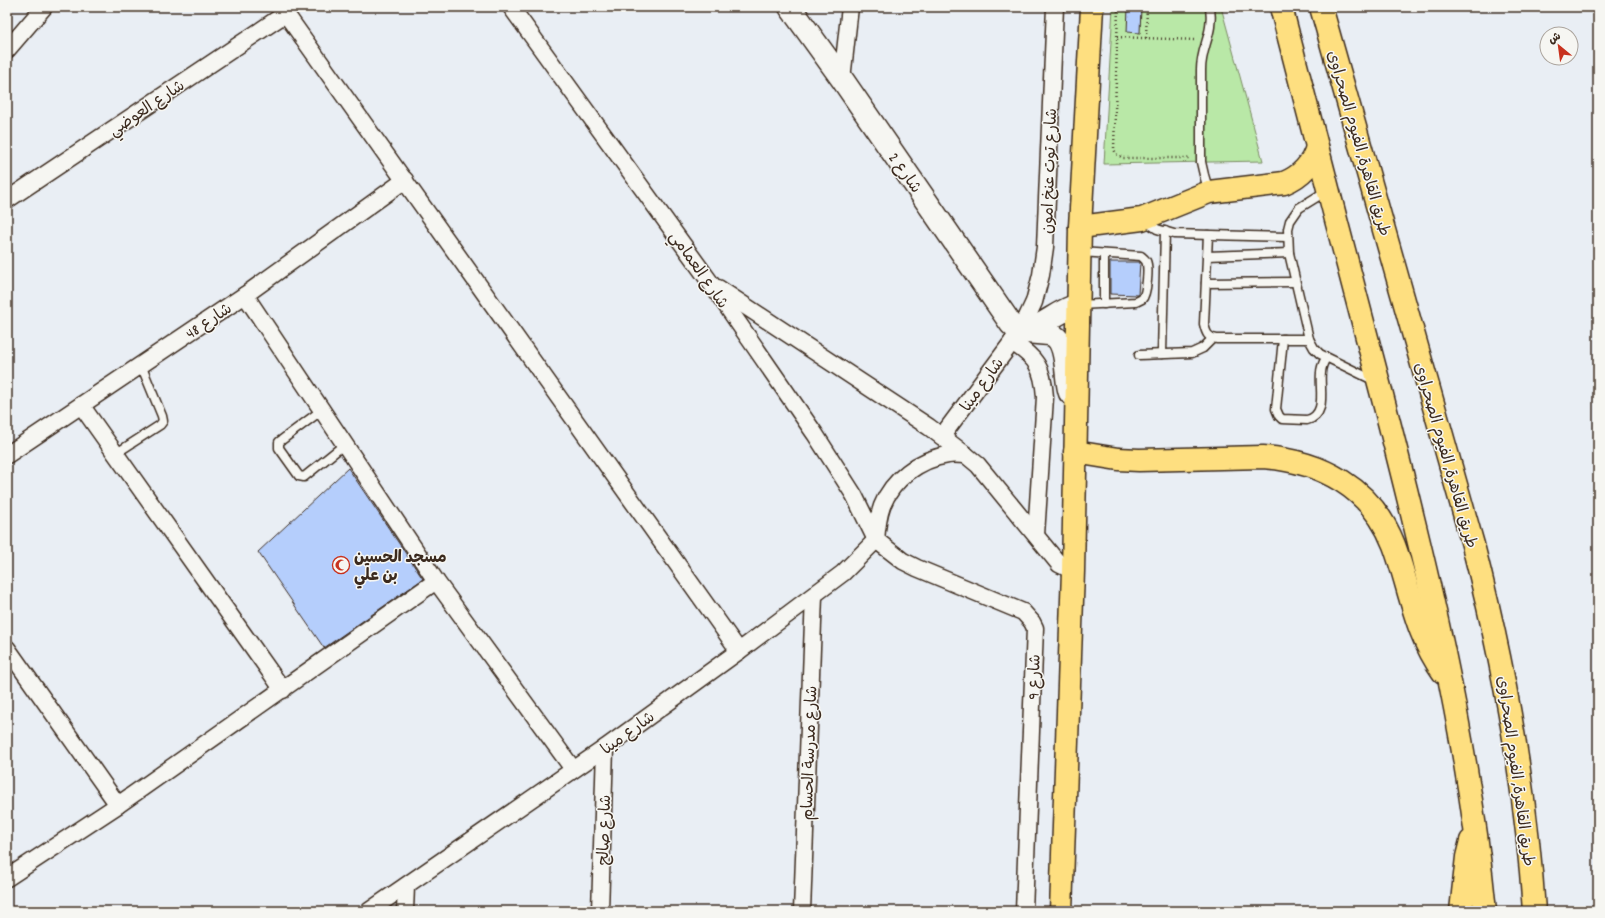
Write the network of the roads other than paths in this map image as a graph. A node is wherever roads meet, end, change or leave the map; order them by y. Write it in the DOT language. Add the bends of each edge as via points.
graph roads {
  1 [pos="44,7"];
  2 [pos="511,7"];
  3 [pos="790,7"];
  4 [pos="850,7"];
  5 [pos="1055,7"];
  6 [pos="1092,7"];
  7 [pos="1281,7"];
  8 [pos="1321,7"];
  9 [pos="1210,8"];
  10 [pos="283,10"];
  11 [pos="7,50"];
  12 [pos="842,79"];
  13 [pos="1317,147"];
  14 [pos="405,180"];
  15 [pos="1328,190"];
  16 [pos="1210,192"];
  17 [pos="7,200"];
  18 [pos="1142,219"];
  19 [pos="1080,227"];
  20 [pos="1165,231"];
  21 [pos="1208,235"];
  22 [pos="1287,237"];
  23 [pos="1080,252"];
  24 [pos="1289,253"];
  25 [pos="1104,254"];
  26 [pos="1207,256"];
  27 [pos="710,282"];
  28 [pos="1295,282"];
  29 [pos="1206,283"];
  30 [pos="245,295"];
  31 [pos="1104,304"];
  32 [pos="1078,305"];
  33 [pos="1019,334"];
  34 [pos="1212,339"];
  35 [pos="1283,339"];
  36 [pos="1309,339"];
  37 [pos="1162,354"];
  38 [pos="1139,355"];
  39 [pos="1326,358"];
  40 [pos="141,365"];
  41 [pos="1379,382"];
  42 [pos="1076,401"];
  43 [pos="81,406"];
  44 [pos="322,410"];
  45 [pos="942,436"];
  46 [pos="345,444"];
  47 [pos="1075,452"];
  48 [pos="115,454"];
  49 [pos="7,455"];
  50 [pos="966,455"];
  51 [pos="1036,535"];
  52 [pos="876,540"];
  53 [pos="1073,571"];
  54 [pos="436,581"];
  55 [pos="814,596"];
  56 [pos="7,648"];
  57 [pos="739,651"];
  58 [pos="1451,682"];
  59 [pos="283,690"];
  60 [pos="605,748"];
  61 [pos="573,769"];
  62 [pos="118,805"];
  63 [pos="1476,824"];
  64 [pos="7,878"];
  65 [pos="406,886"];
  66 [pos="369,911"];
  67 [pos="405,911"];
  68 [pos="600,911"];
  69 [pos="802,911"];
  70 [pos="1024,911"];
  71 [pos="1061,911"];
  72 [pos="1461,911"];
  73 [pos="1485,911"];
  74 [pos="1534,911"];
  1 -- 11 [label="street"];
  2 -- 27 [label="street, شارع العمامي"];
  3 -- 12 [label="street, شارع 2"];
  4 -- 12 [label="street"];
  5 -- 33 [label="street, شارع توت عنخ امون" via="1042,275 1034,302"];
  6 -- 19 [label="main road"];
  7 -- 13 [label="main road"];
  8 -- 74 [label="main road, طريق القاهرة, الفيوم الصحراوى" via="1488,602 1520,775"];
  9 -- 16 [label="lane" via="1208,40 1201,64 1201,158"];
  10 -- 14 [label="street"];
  10 -- 17 [label="street, شارع العوضي"];
  12 -- 33 [label="street, شارع 2"];
  13 -- 15 [label="main road"];
  13 -- 16 [label="main road" via="1306,169 1292,180"];
  14 -- 30 [label="street, شارع 48"];
  14 -- 57 [label="street"];
  15 -- 22 [label="lane" via="1299,208 1290,221"];
  15 -- 41 [label="main road"];
  16 -- 18 [label="main road"];
  18 -- 19 [label="main road"];
  18 -- 20 [label="lane"];
  19 -- 23 [label="main road"];
  20 -- 21 [label="lane" via="1174,234"];
  20 -- 37 [label="lane"];
  21 -- 22 [label="lane"];
  21 -- 26 [label="lane"];
  22 -- 24 [label="lane"];
  23 -- 25 [label="lane"];
  23 -- 32 [label="main road"];
  24 -- 26 [label="lane"];
  24 -- 28 [label="lane"];
  25 -- 31 [label="lane"];
  25 -- 31 [label="lane" via="1129,259 1141,256 1147,266 1146,294 1139,301 1129,298 1117,299"];
  26 -- 29 [label="lane"];
  27 -- 45 [label="street"];
  27 -- 52 [label="street, شارع العمامي" via="815,434 854,495"];
  28 -- 29 [label="lane"];
  28 -- 36 [label="lane"];
  29 -- 34 [label="lane" via="1204,324"];
  30 -- 40 [label="street, شارع 48"];
  30 -- 44 [label="street"];
  31 -- 32 [label="lane"];
  32 -- 33 [label="street"];
  32 -- 42 [label="main road"];
  33 -- 42 [label="street" via="1052,335 1057,339 1065,356 1067,384"];
  33 -- 45 [label="street, شارع مينا"];
  33 -- 51 [label="street" via="1041,372 1044,384"];
  34 -- 35 [label="lane"];
  34 -- 37 [label="lane" via="1199,351"];
  35 -- 36 [label="lane"];
  35 -- 39 [label="lane" via="1276,409 1282,418 1307,420 1318,414 1321,407 1321,372"];
  36 -- 39 [label="lane" via="1314,348"];
  37 -- 38 [label="lane"];
  39 -- 41 [label="lane"];
  40 -- 43 [label="street, شارع 48"];
  40 -- 48 [label="lane" via="163,421"];
  41 -- 58 [label="main road" via="1426,565"];
  42 -- 47 [label="main road"];
  43 -- 48 [label="street"];
  43 -- 49 [label="street, شارع 48"];
  44 -- 46 [label="street"];
  44 -- 46 [label="lane" via="280,442 278,448 299,476 304,477"];
  45 -- 50 [label="street"];
  46 -- 54 [label="street"];
  47 -- 53 [label="main road"];
  47 -- 58 [label="main road" via="1139,460 1281,458 1332,474 1370,505 1387,531 1420,630 1438,665"];
  48 -- 59 [label="street"];
  50 -- 51 [label="street" via="978,465"];
  50 -- 52 [label="street" via="948,455 931,459 902,477 882,506"];
  51 -- 53 [label="street" via="1059,564"];
  52 -- 55 [label="street, شارع مينا" via="843,573"];
  52 -- 70 [label="street, شارع 9" via="908,563 1022,612 1035,628"];
  53 -- 71 [label="main road"];
  54 -- 59 [label="street"];
  54 -- 61 [label="street"];
  55 -- 57 [label="street, شارع مينا"];
  55 -- 69 [label="street, شارع مدرسة الحسام"];
  56 -- 62 [label="street"];
  57 -- 60 [label="street, شارع مينا"];
  58 -- 63 [label="main road"];
  59 -- 62 [label="street"];
  60 -- 61 [label="street, شارع مينا"];
  60 -- 68 [label="street, شارع صالح"];
  61 -- 65 [label="street, شارع مينا"];
  62 -- 64 [label="street"];
  63 -- 72 [label="main road" via="1467,857"];
  63 -- 73 [label="main road"];
  65 -- 66 [label="street, شارع مينا"];
  65 -- 67 [label="street"];
}
